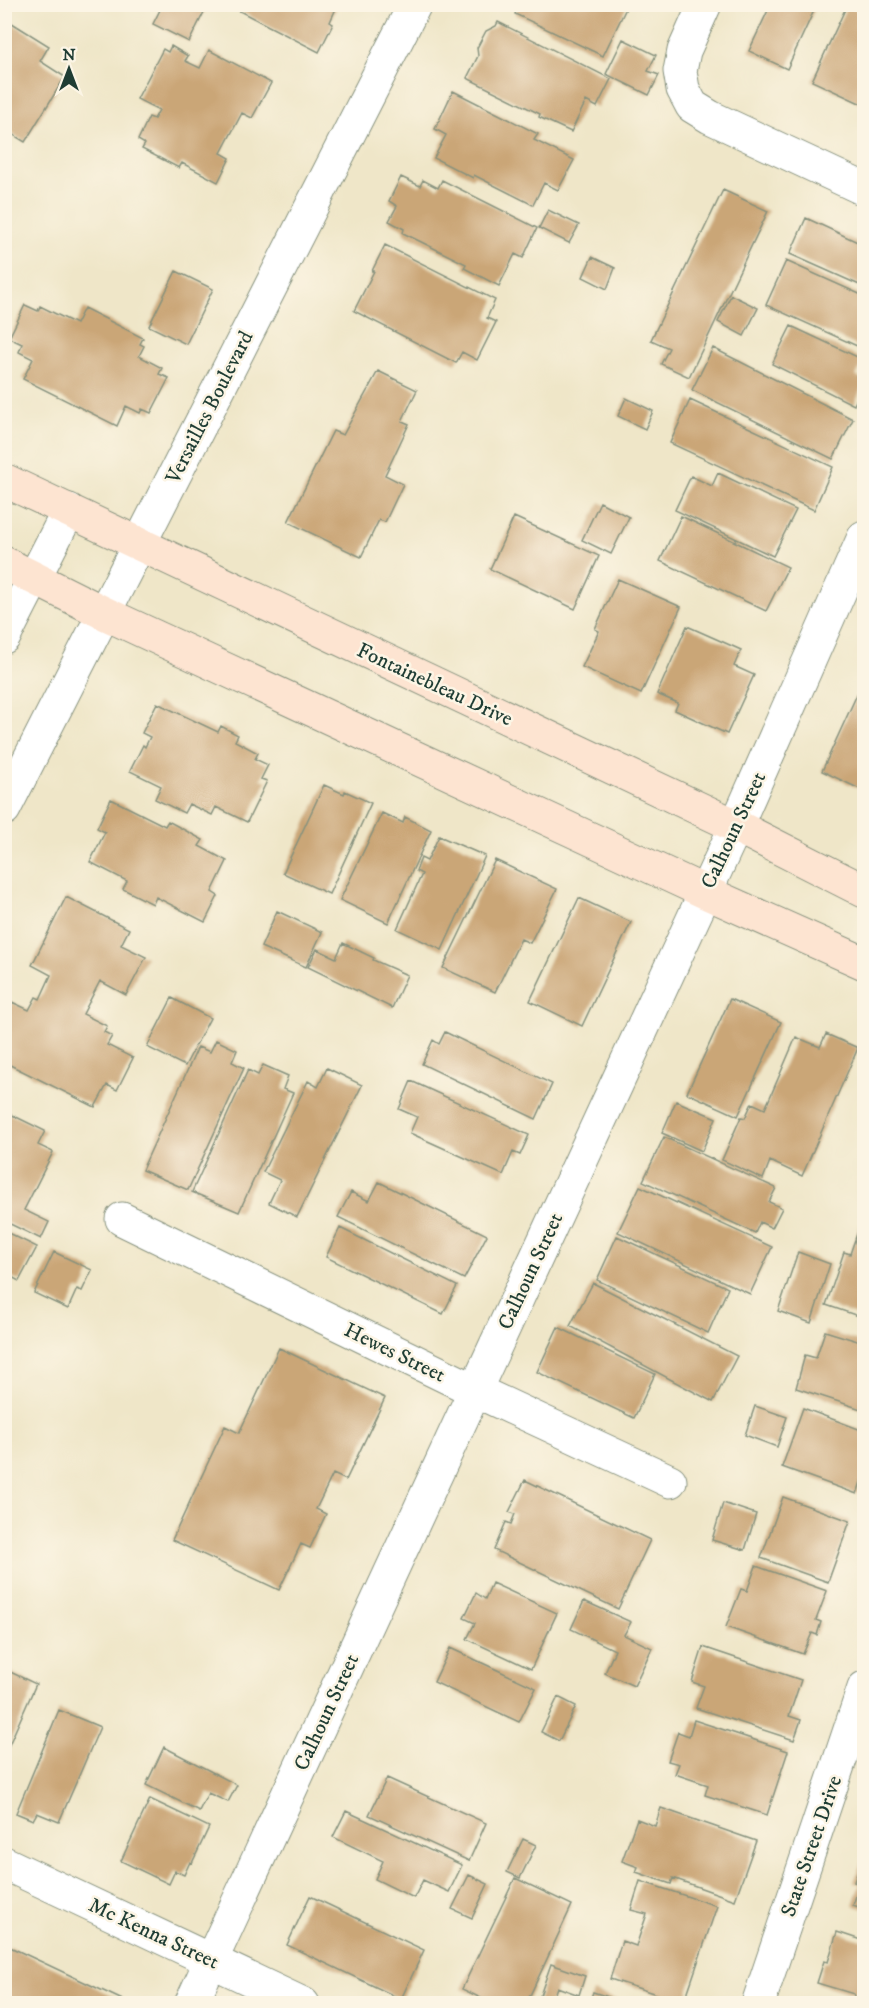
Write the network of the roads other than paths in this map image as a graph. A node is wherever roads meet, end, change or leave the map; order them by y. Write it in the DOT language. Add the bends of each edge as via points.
graph roads {
  1 [pos="415,4"];
  2 [pos="705,4"];
  3 [pos="864,189"];
  4 [pos="4,480"];
  5 [pos="69,510"];
  6 [pos="864,537"];
  7 [pos="139,544"];
  8 [pos="4,563"];
  9 [pos="34,578"];
  10 [pos="104,613"];
  11 [pos="4,637"];
  12 [pos="4,809"];
  13 [pos="736,826"];
  14 [pos="864,891"];
  15 [pos="705,892"];
  16 [pos="864,963"];
  17 [pos="122,1219"];
  18 [pos="474,1390"];
  19 [pos="670,1481"];
  20 [pos="864,1688"];
  21 [pos="4,1863"];
  22 [pos="212,1961"];
  23 [pos="191,2004"];
  24 [pos="303,2004"];
  25 [pos="758,2004"];
  1 -- 7 [label="street, Versailles Boulevard"];
  2 -- 3 [label="street" via="684,51 680,71 692,106"];
  4 -- 5 [label="street, Fontainebleau Drive"];
  5 -- 7 [label="street, Fontainebleau Drive"];
  5 -- 9 [label="street"];
  6 -- 13 [label="street, Calhoun Street"];
  7 -- 10 [label="street, Versailles Boulevard"];
  7 -- 13 [label="street, Fontainebleau Drive"];
  8 -- 9 [label="street"];
  9 -- 10 [label="street"];
  9 -- 11 [label="street"];
  10 -- 12 [label="street, Versailles Boulevard"];
  10 -- 15 [label="street"];
  13 -- 14 [label="street, Fontainebleau Drive"];
  13 -- 15 [label="street, Calhoun Street"];
  15 -- 16 [label="street"];
  15 -- 18 [label="street, Calhoun Street"];
  17 -- 18 [label="street, Hewes Street"];
  18 -- 19 [label="street, Hewes Street"];
  18 -- 22 [label="street, Calhoun Street"];
  20 -- 25 [label="street, State Street Drive"];
  21 -- 22 [label="street, Mc Kenna Street"];
  22 -- 23 [label="street, Calhoun Street"];
  22 -- 24 [label="street, Mc Kenna Street"];
}
